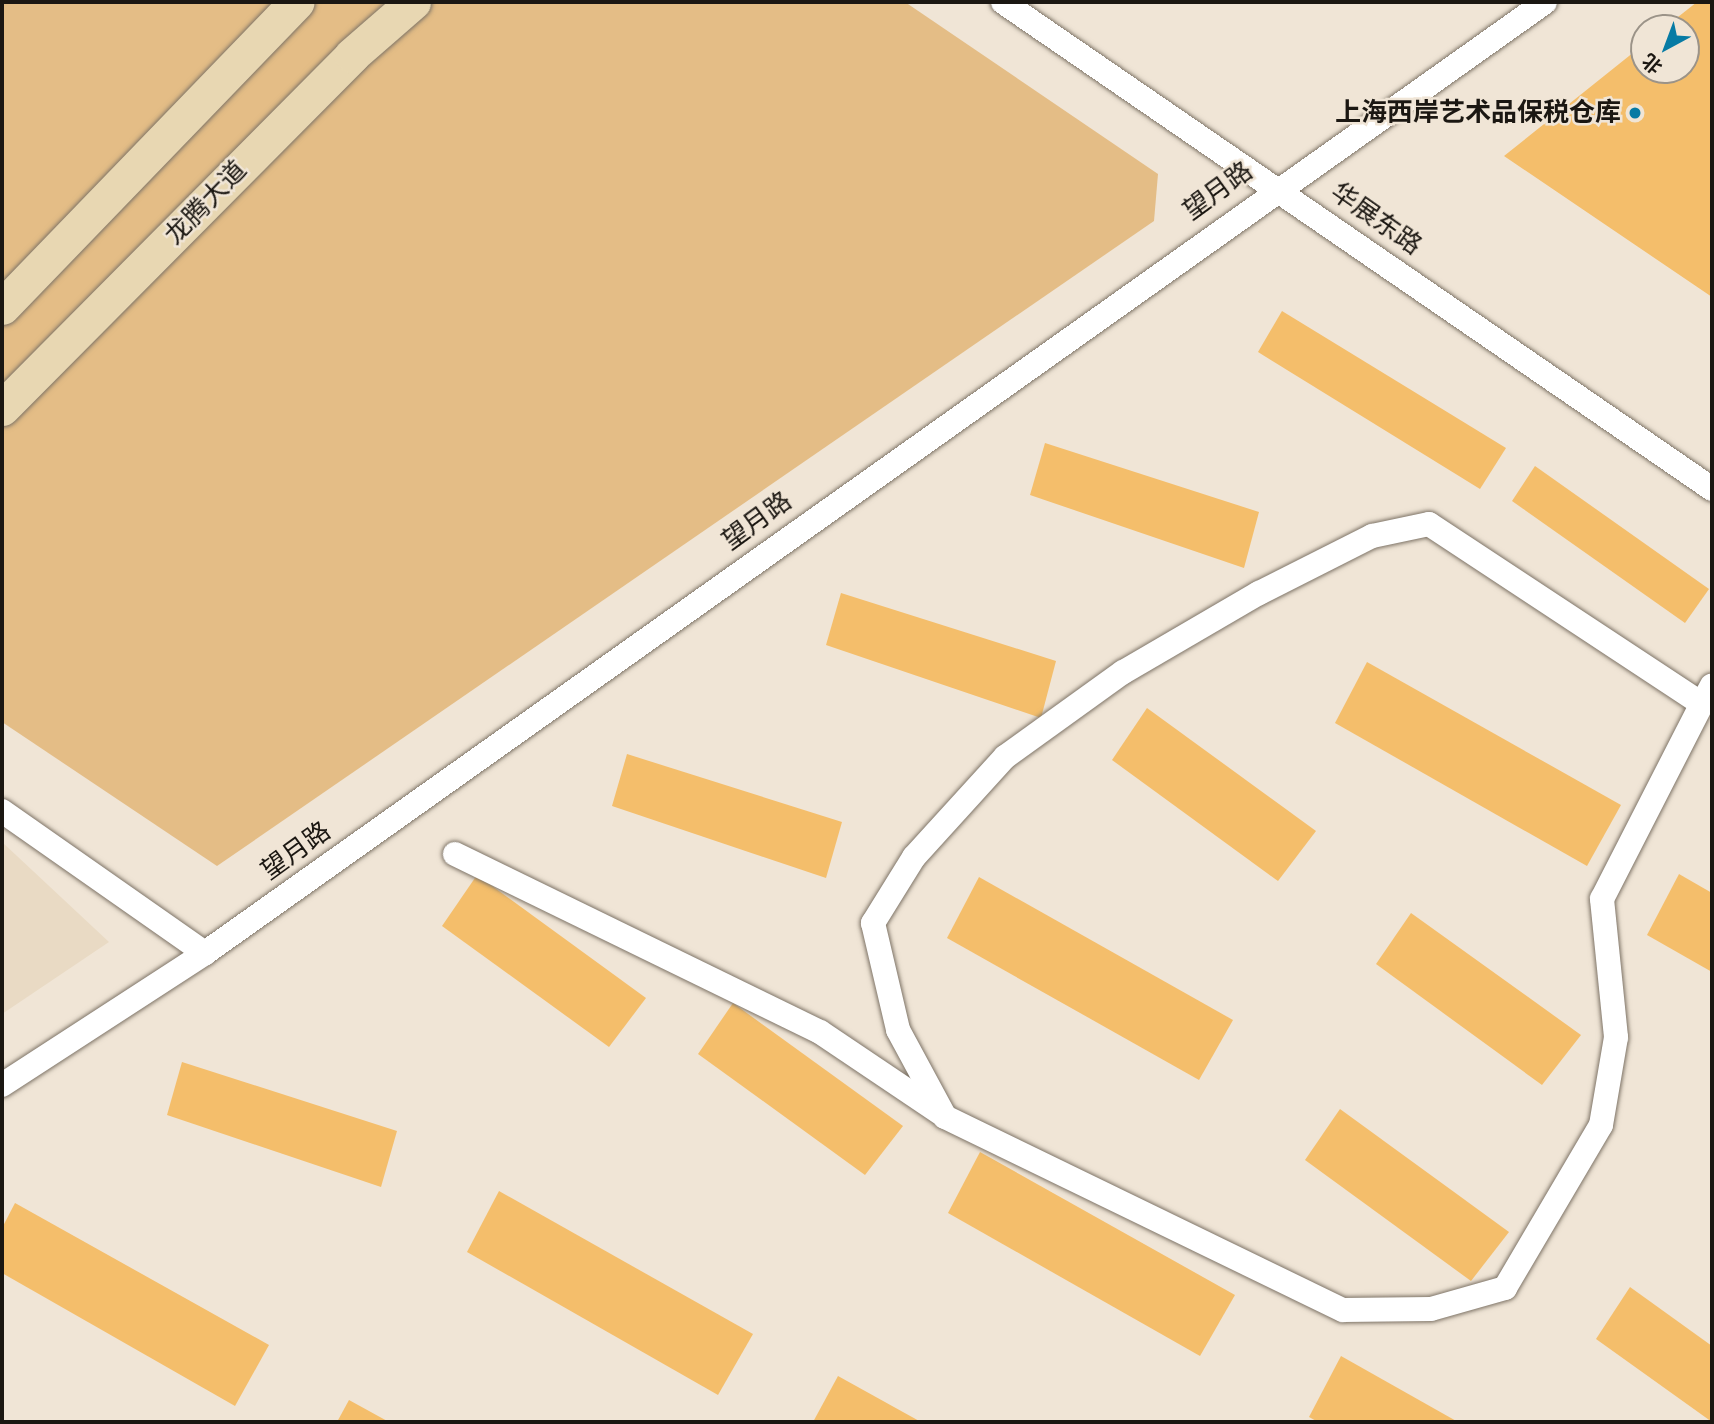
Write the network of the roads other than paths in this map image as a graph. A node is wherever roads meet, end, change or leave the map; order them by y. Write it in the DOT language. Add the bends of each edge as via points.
graph roads {
  1 [pos="297,2"];
  2 [pos="413,2"];
  3 [pos="1003,2"];
  4 [pos="1545,2"];
  5 [pos="1277,186"];
  6 [pos="2,307"];
  7 [pos="2,408"];
  8 [pos="1712,489"];
  9 [pos="1707,695"];
  10 [pos="2,811"];
  11 [pos="455,854"];
  12 [pos="205,953"];
  13 [pos="2,1085"];
  14 [pos="945,1117"];
  1 -- 6 [label="main road"];
  2 -- 7 [label="main road, 龙腾大道" via="352,55"];
  3 -- 5 [label="street, 华展东路"];
  4 -- 5 [label="street, 望月路"];
  5 -- 8 [label="street, 华展东路"];
  5 -- 12 [label="street, 望月路"];
  9 -- 14 [label="street" via="1429,524 1372,536 1259,593 1123,672 1005,757 914,857 873,923 898,1030"];
  9 -- 14 [label="street" via="1602,899 1616,1037 1601,1125 1505,1288 1431,1309 1343,1310"];
  10 -- 12 [label="street"];
  11 -- 14 [label="street" via="820,1032"];
  12 -- 13 [label="street, 望月路"];
}
